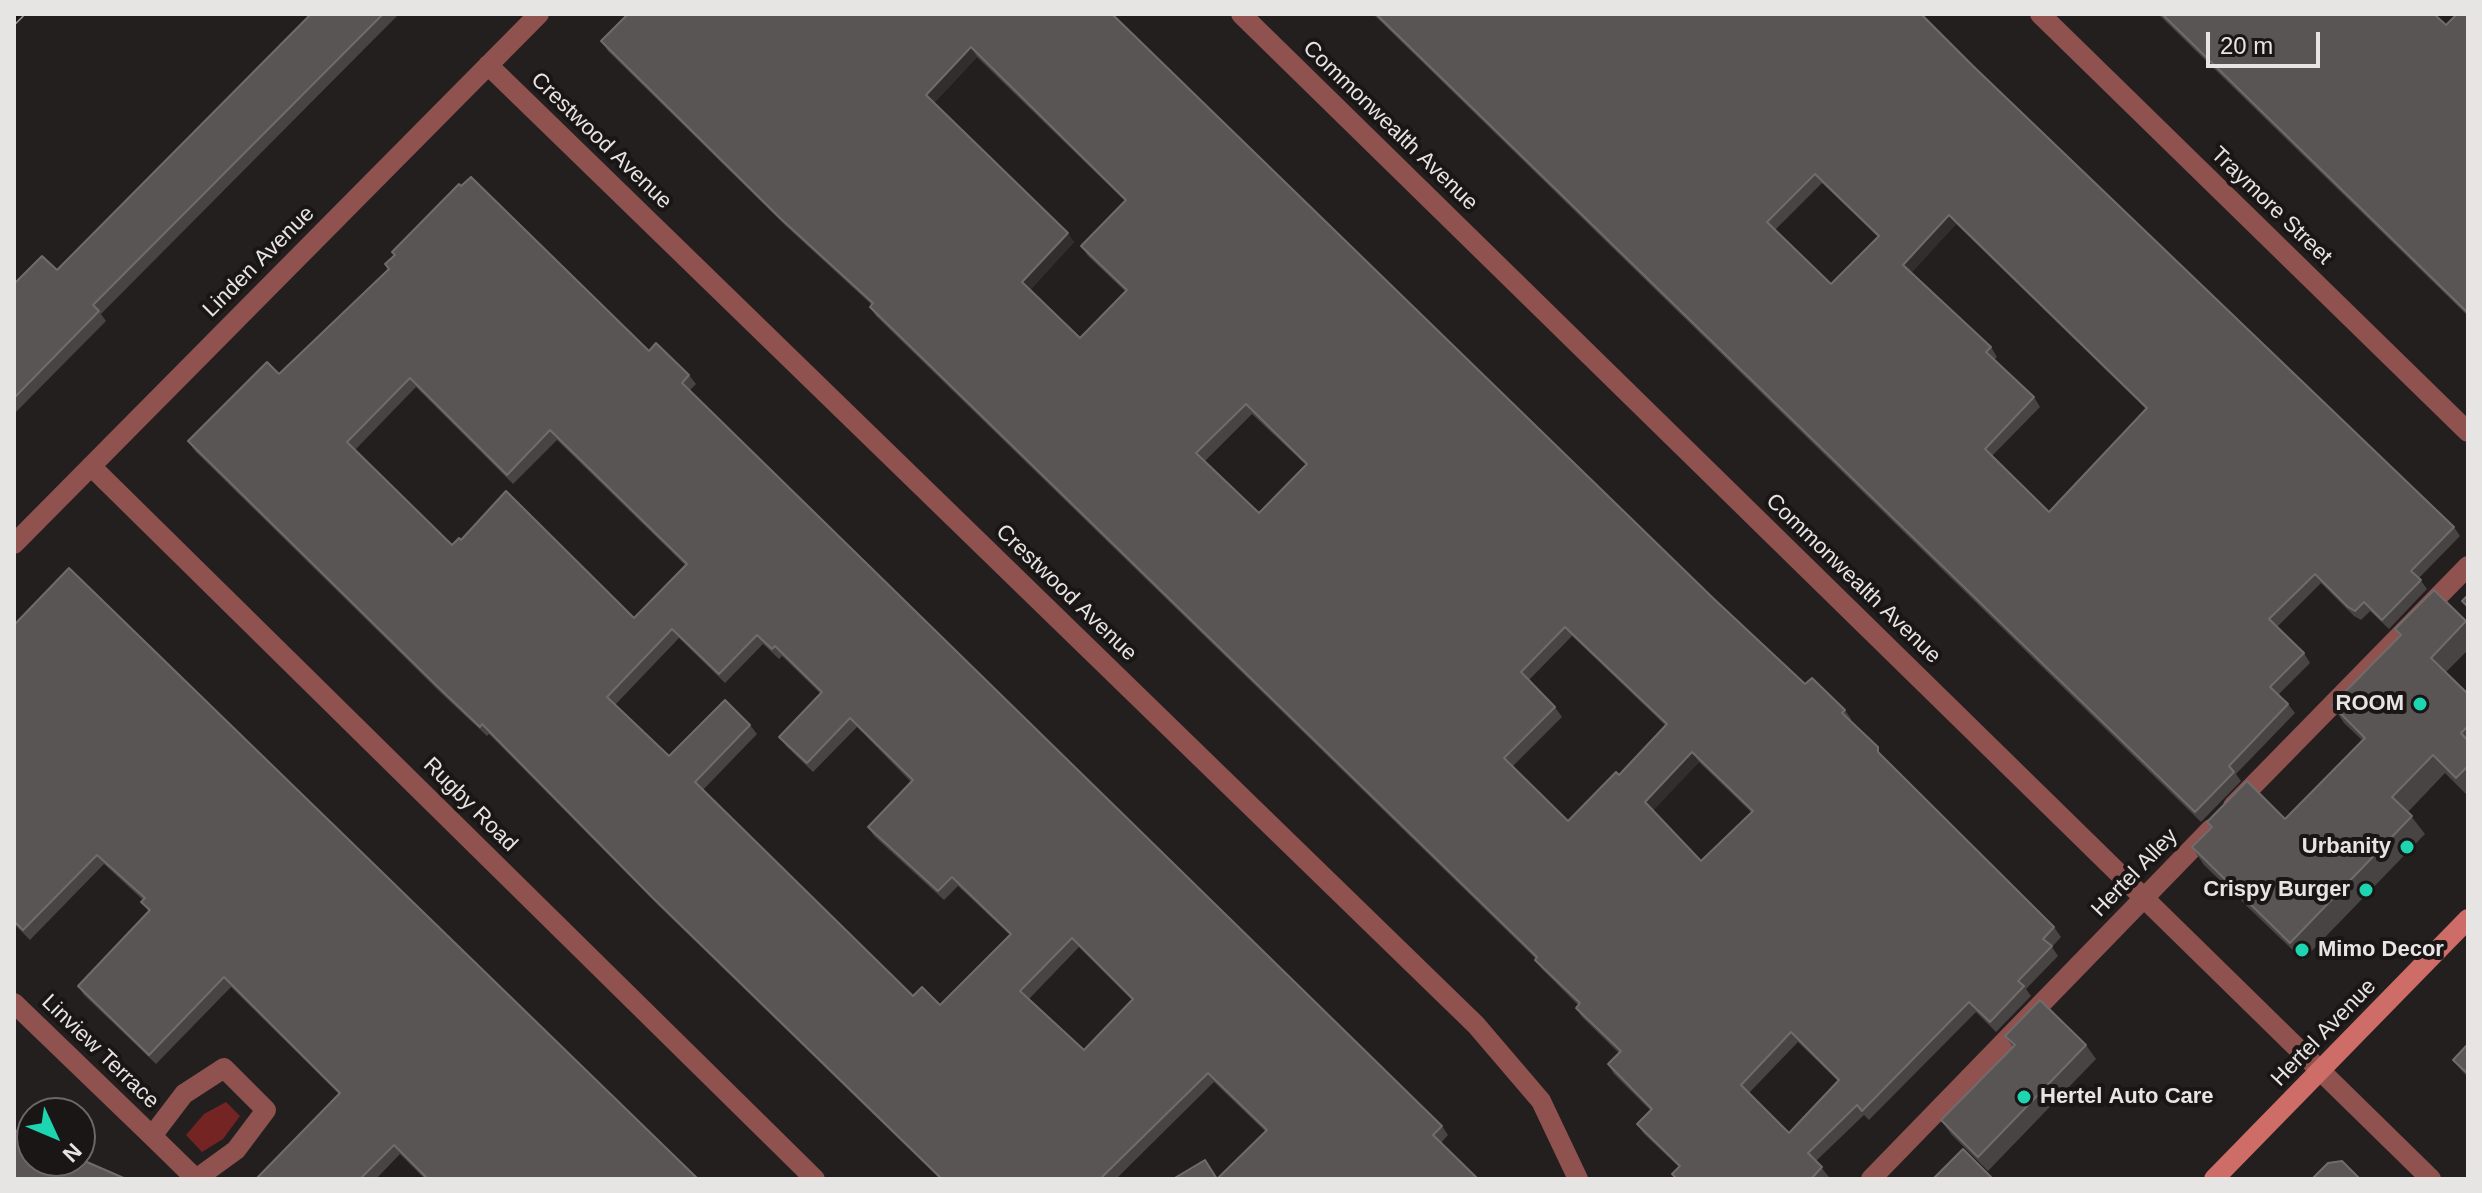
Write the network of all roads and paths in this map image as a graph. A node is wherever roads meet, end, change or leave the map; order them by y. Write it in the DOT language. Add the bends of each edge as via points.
graph roads {
  1 [pos="539,14"];
  2 [pos="1241,14"];
  3 [pos="2040,14"];
  4 [pos="488,65"];
  5 [pos="2468,432"];
  6 [pos="91,466"];
  7 [pos="14,544"];
  8 [pos="2468,566"];
  9 [pos="2145,898"];
  10 [pos="2468,919"];
  11 [pos="14,1003"];
  12 [pos="2321,1070"];
  13 [pos="152,1136"];
  14 [pos="815,1179"];
  15 [pos="1578,1179"];
  16 [pos="1871,1179"];
  17 [pos="2214,1179"];
  18 [pos="2431,1179"];
  1 -- 4 [label="street, Linden Avenue"];
  2 -- 9 [label="street, Commonwealth Avenue"];
  3 -- 5 [label="street, Traymore Street"];
  4 -- 6 [label="street, Linden Avenue"];
  4 -- 15 [label="street, Crestwood Avenue" via="1476,1025 1541,1101"];
  6 -- 7 [label="street, Linden Avenue"];
  6 -- 14 [label="street, Rugby Road"];
  8 -- 9 [label="street, Hertel Alley"];
  9 -- 12 [label="street, Commonwealth Avenue"];
  9 -- 16 [label="street, Hertel Alley"];
  10 -- 12 [label="street, Hertel Avenue"];
  11 -- 13 [label="street, Linview Terrace"];
  12 -- 17 [label="street, Hertel Avenue"];
  12 -- 18 [label="street, Commonwealth Avenue"];
  13 -- 13 [label="street, Linview Terrace" via="196,1179 236,1150 266,1110 224,1068 184,1094"];
}
